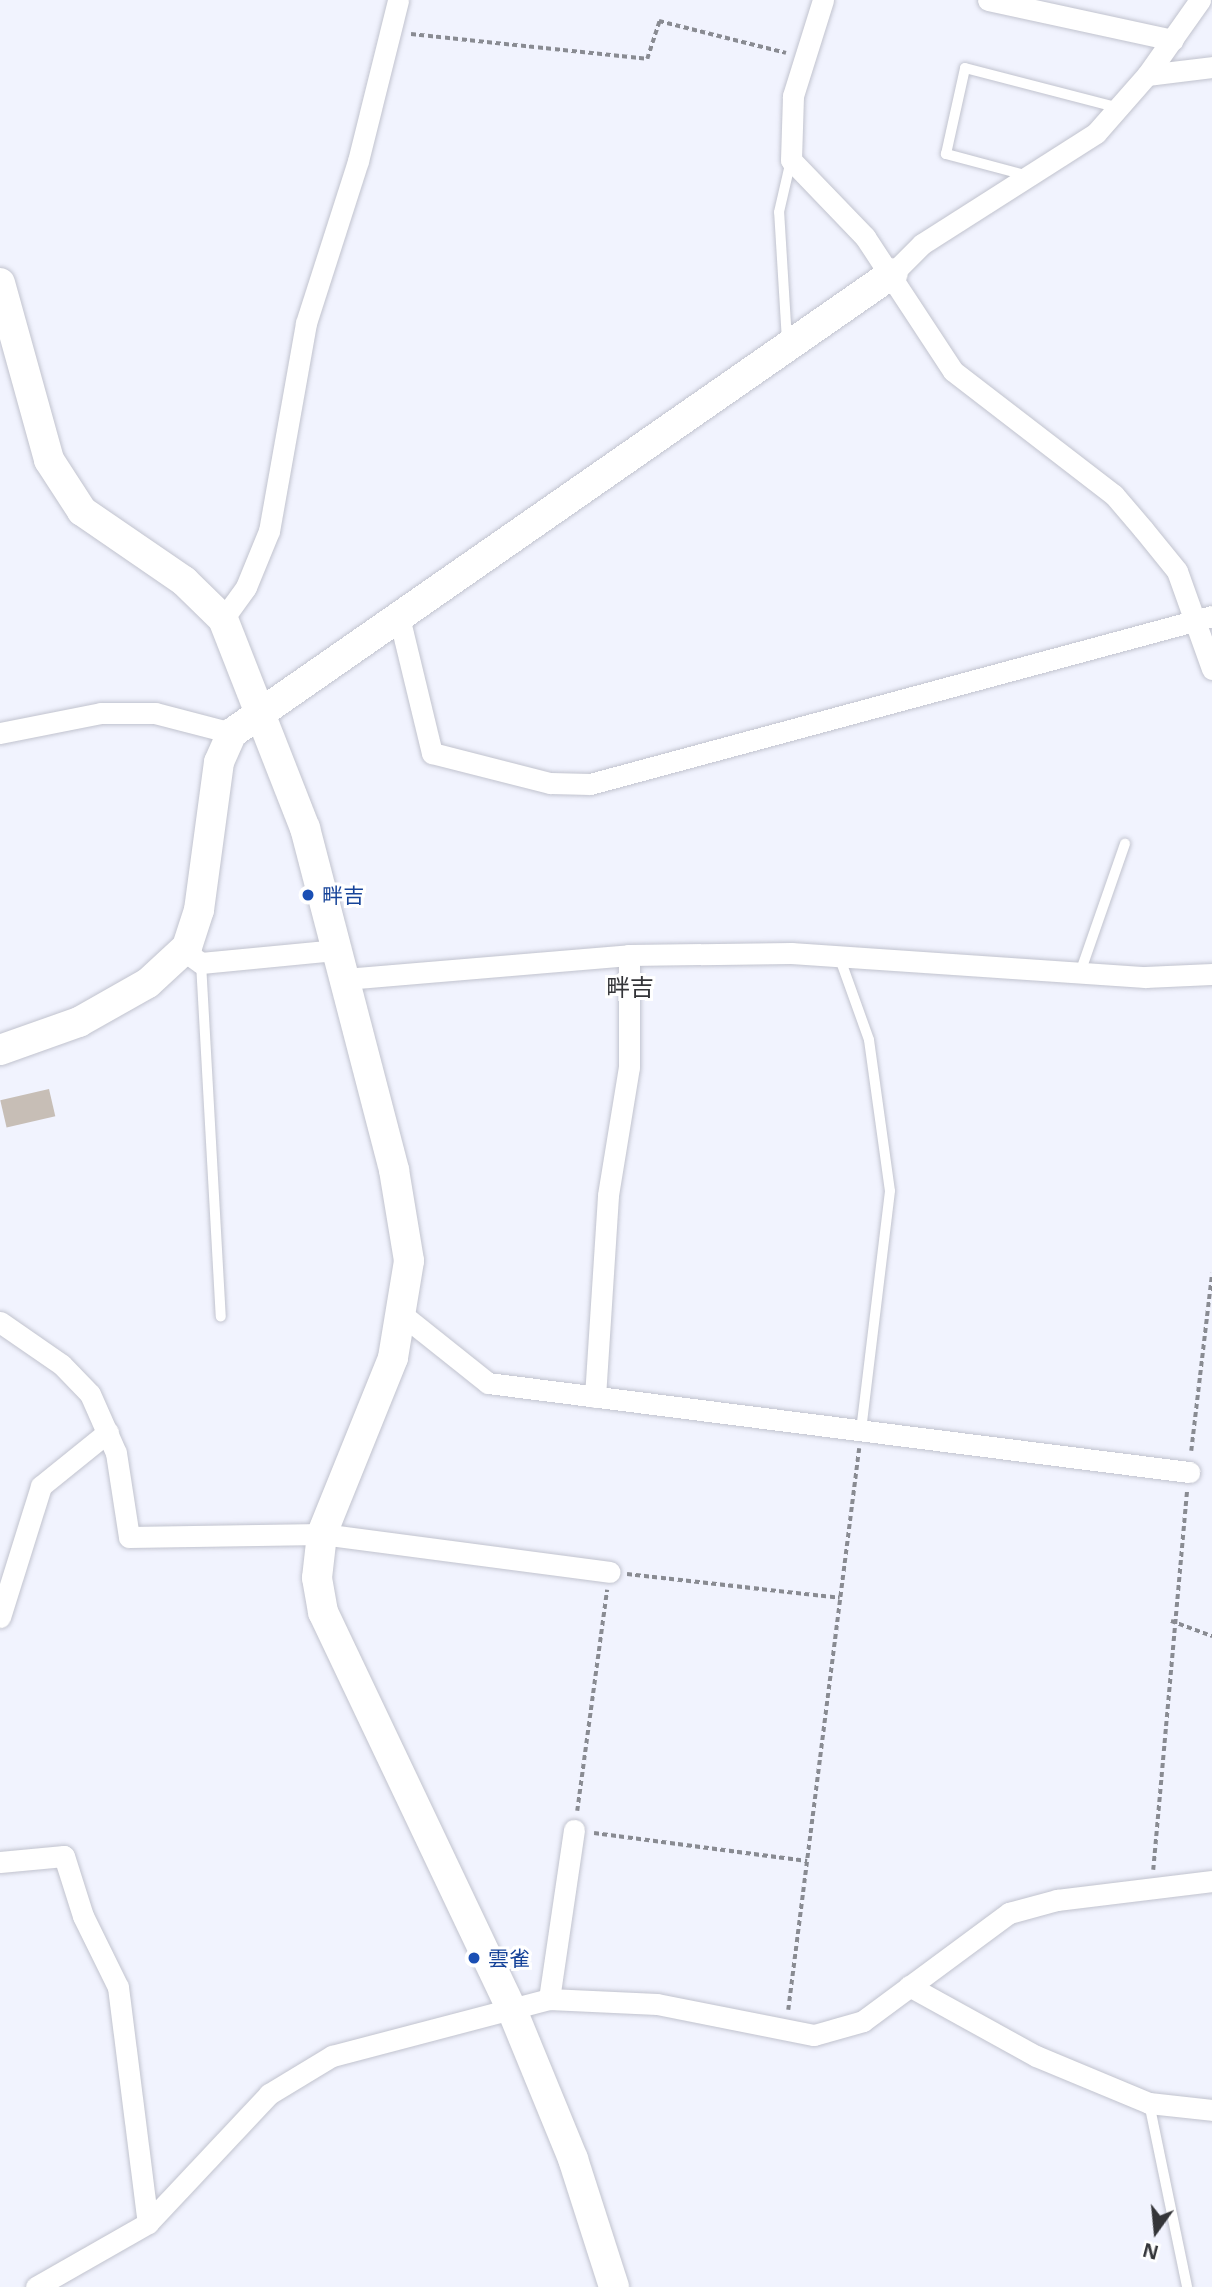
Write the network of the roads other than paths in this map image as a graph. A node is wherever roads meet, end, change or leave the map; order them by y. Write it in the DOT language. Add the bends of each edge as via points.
graph roads {
  1 [pos="398,0"];
  2 [pos="824,0"];
  3 [pos="988,0"];
  4 [pos="1200,0"];
  5 [pos="1173,40"];
  6 [pos="1212,67"];
  7 [pos="1147,75"];
  8 [pos="1120,108"];
  9 [pos="791,160"];
  10 [pos="1025,175"];
  11 [pos="893,273"];
  12 [pos="0,283"];
  13 [pos="788,348"];
  14 [pos="223,619"];
  15 [pos="1205,619"];
  16 [pos="400,621"];
  17 [pos="1212,669"];
  18 [pos="260,718"];
  19 [pos="0,733"];
  20 [pos="232,733"];
  21 [pos="1125,844"];
  22 [pos="337,950"];
  23 [pos="838,953"];
  24 [pos="629,956"];
  25 [pos="192,957"];
  26 [pos="1080,974"];
  27 [pos="1212,974"];
  28 [pos="345,979"];
  29 [pos="0,1050"];
  30 [pos="221,1316"];
  31 [pos="404,1316"];
  32 [pos="0,1322"];
  33 [pos="595,1397"];
  34 [pos="861,1431"];
  35 [pos="108,1432"];
  36 [pos="1189,1472"];
  37 [pos="322,1534"];
  38 [pos="609,1572"];
  39 [pos="0,1617"];
  40 [pos="574,1830"];
  41 [pos="0,1862"];
  42 [pos="1212,1881"];
  43 [pos="909,1986"];
  44 [pos="549,2000"];
  45 [pos="512,2010"];
  46 [pos="1149,2103"];
  47 [pos="1212,2110"];
  48 [pos="148,2223"];
  49 [pos="36,2287"];
  50 [pos="614,2287"];
  51 [pos="1187,2287"];
  1 -- 14 [label="street" via="358,162 306,323 269,531 246,587"];
  2 -- 9 [label="street" via="788,129"];
  3 -- 5 [label="street"];
  4 -- 5 [label="street"];
  5 -- 7 [label="street"];
  6 -- 7 [label="street"];
  7 -- 8 [label="street"];
  8 -- 10 [label="street" via="1096,133"];
  8 -- 10 [label="lane" via="965,68 946,154"];
  9 -- 11 [label="street"];
  9 -- 13 [label="lane" via="779,212"];
  10 -- 11 [label="street" via="922,244"];
  11 -- 13 [label="street"];
  11 -- 15 [label="street" via="919,327 953,371 1114,495 1177,572"];
  12 -- 14 [label="street" via="49,460 62,482 82,511 184,581"];
  13 -- 16 [label="street"];
  14 -- 18 [label="street"];
  15 -- 16 [label="street" via="590,783 550,783 432,753"];
  15 -- 17 [label="street"];
  16 -- 18 [label="street"];
  18 -- 20 [label="street"];
  18 -- 22 [label="street" via="295,798"];
  19 -- 20 [label="street" via="101,713 155,713"];
  20 -- 25 [label="street" via="219,762"];
  21 -- 26 [label="lane"];
  22 -- 25 [label="street"];
  22 -- 28 [label="street"];
  23 -- 24 [label="street"];
  23 -- 26 [label="street"];
  23 -- 34 [label="lane" via="869,1041 890,1191"];
  24 -- 28 [label="street"];
  24 -- 33 [label="street" via="629,1067 608,1195"];
  25 -- 29 [label="street" via="79,1022"];
  25 -- 30 [label="lane"];
  26 -- 27 [label="street"];
  28 -- 31 [label="street" via="402,1207 409,1261"];
  31 -- 33 [label="street" via="488,1382"];
  31 -- 37 [label="street"];
  32 -- 35 [label="street" via="79,1382"];
  33 -- 34 [label="street"];
  34 -- 36 [label="street"];
  35 -- 37 [label="street" via="129,1537"];
  35 -- 39 [label="street" via="41,1486"];
  37 -- 38 [label="street"];
  37 -- 45 [label="street" via="317,1578 331,1635"];
  40 -- 44 [label="street"];
  41 -- 48 [label="street" via="64,1856 83,1916 118,1987"];
  42 -- 43 [label="street" via="1151,1886 1009,1913"];
  43 -- 44 [label="street" via="863,2021 814,2035 657,2004"];
  43 -- 46 [label="street" via="1036,2056"];
  44 -- 45 [label="street"];
  45 -- 48 [label="street" via="365,2046 297,2074 241,2123"];
  45 -- 50 [label="street" via="573,2159"];
  46 -- 47 [label="street"];
  46 -- 51 [label="lane"];
  48 -- 49 [label="street"];
}
